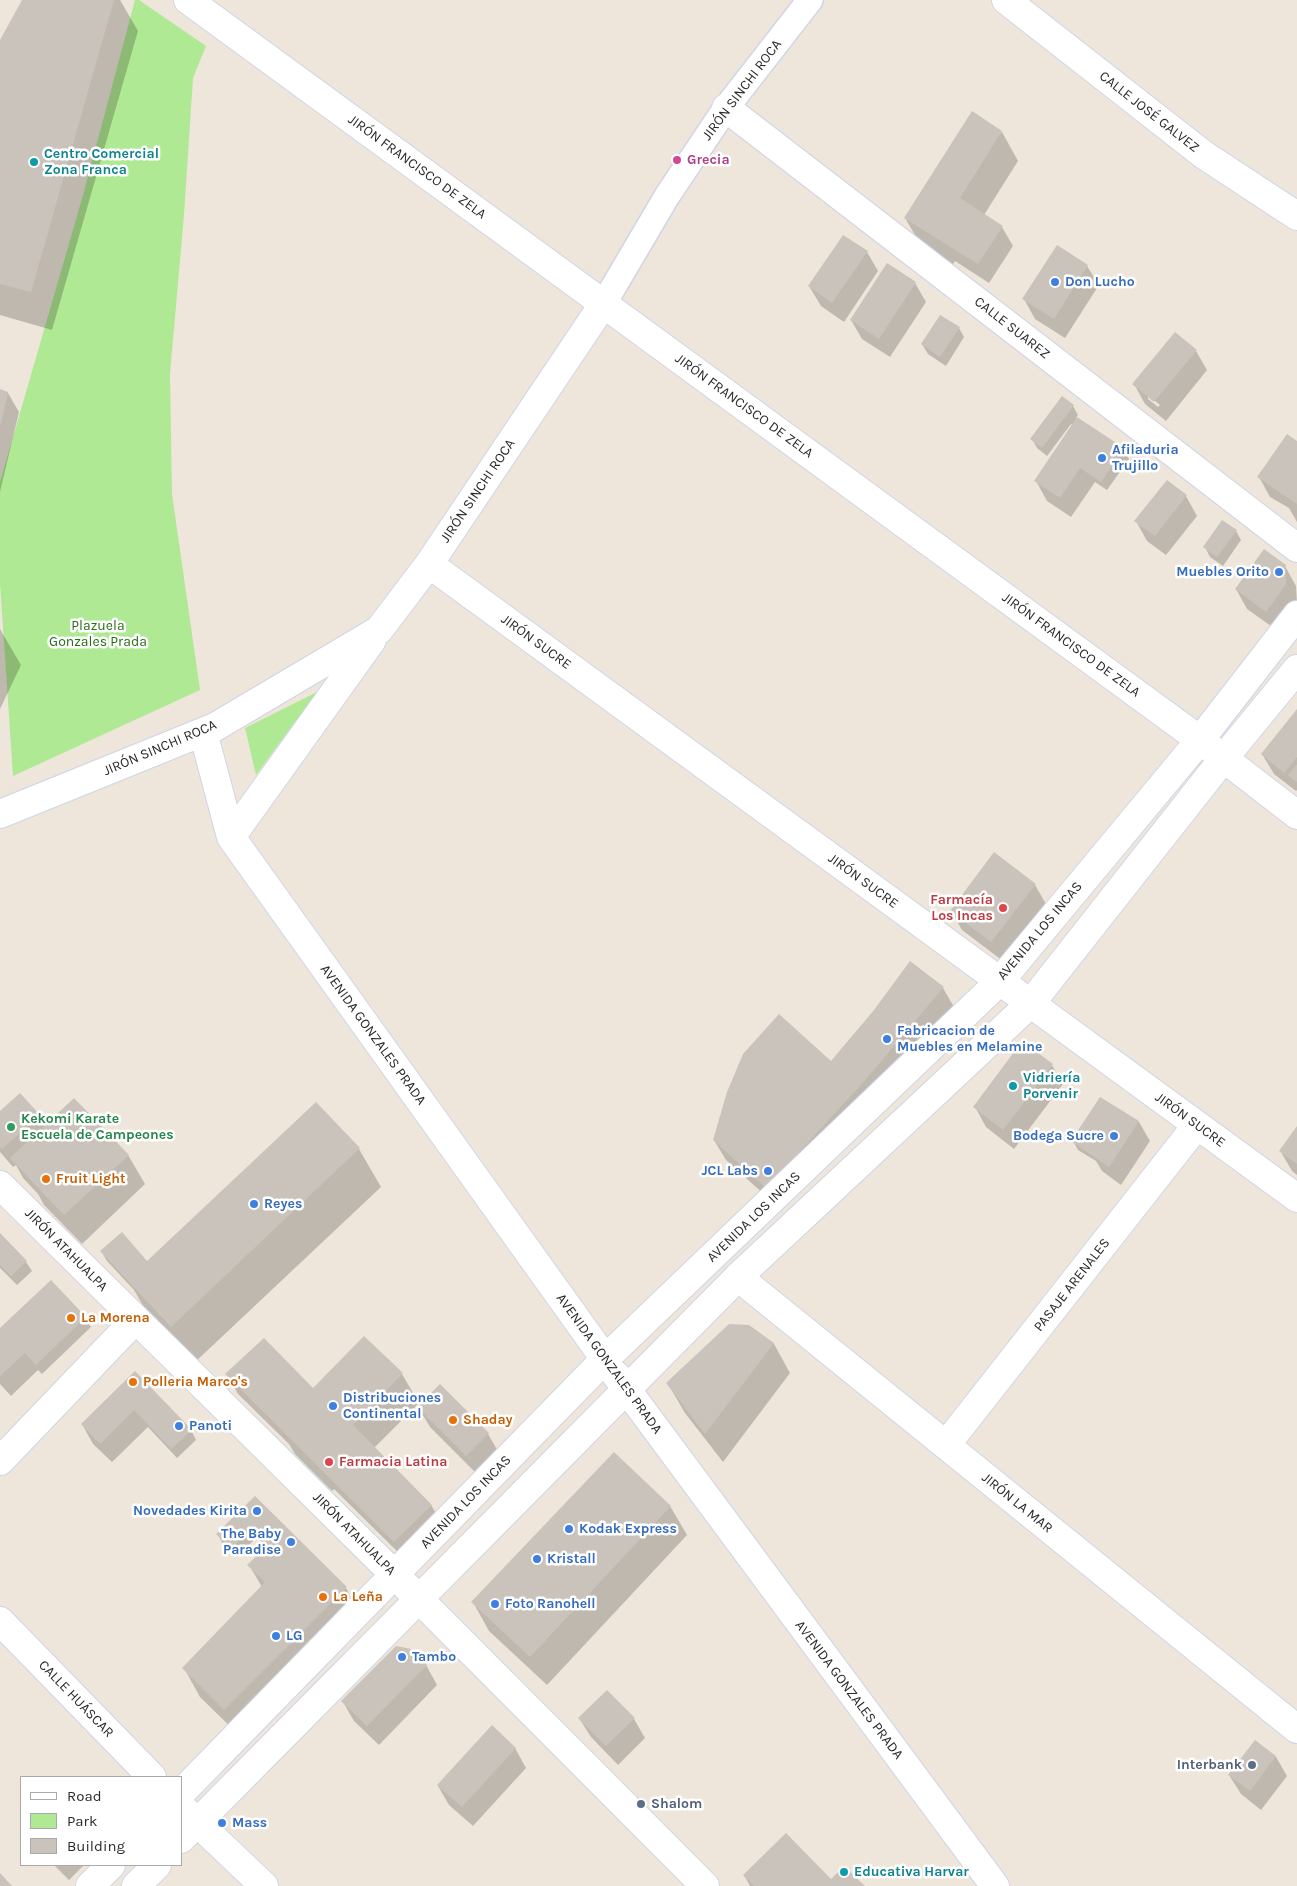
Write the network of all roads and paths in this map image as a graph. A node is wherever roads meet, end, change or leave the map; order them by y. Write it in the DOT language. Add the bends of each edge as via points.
graph roads {
  1 [pos="188,0"];
  2 [pos="810,0"];
  3 [pos="1006,0"];
  4 [pos="726,108"];
  5 [pos="1297,216"];
  6 [pos="604,303"];
  7 [pos="1297,548"];
  8 [pos="429,564"];
  9 [pos="1297,615"];
  10 [pos="379,630"];
  11 [pos="1297,669"];
  12 [pos="203,732"];
  13 [pos="1200,740"];
  14 [pos="1223,759"];
  15 [pos="0,814"];
  16 [pos="1297,815"];
  17 [pos="231,837"];
  18 [pos="1000,981"];
  19 [pos="1031,1004"];
  20 [pos="1197,1125"];
  21 [pos="0,1185"];
  22 [pos="1297,1198"];
  23 [pos="738,1277"];
  24 [pos="136,1319"];
  25 [pos="605,1359"];
  26 [pos="626,1390"];
  27 [pos="946,1445"];
  28 [pos="0,1461"];
  29 [pos="395,1575"];
  30 [pos="418,1598"];
  31 [pos="0,1622"];
  32 [pos="1297,1729"];
  33 [pos="151,1776"];
  34 [pos="182,1792"];
  35 [pos="187,1823"];
  36 [pos="110,1866"];
  37 [pos="156,1866"];
  38 [pos="90,1886"];
  39 [pos="136,1886"];
  40 [pos="264,1886"];
  41 [pos="705,1886"];
  42 [pos="995,1886"];
  1 -- 6 [label="street, JIRÓN FRANCISCO DE ZELA"];
  2 -- 4 [label="street, JIRÓN SINCHI ROCA"];
  3 -- 5 [label="street, CALLE JOSÉ GALVEZ" via="1204,156"];
  4 -- 6 [label="street, JIRÓN SINCHI ROCA" via="667,196"];
  4 -- 7 [label="street, CALLE SUAREZ"];
  6 -- 8 [label="street, JIRÓN SINCHI ROCA"];
  6 -- 13 [label="street, JIRÓN FRANCISCO DE ZELA"];
  8 -- 10 [label="street, JIRÓN SINCHI ROCA"];
  8 -- 18 [label="street, JIRÓN SUCRE"];
  9 -- 13 [label="street, AVENIDA LOS INCAS"];
  10 -- 12 [label="street, JIRÓN SINCHI ROCA"];
  10 -- 17 [label="street"];
  11 -- 14 [label="street"];
  12 -- 15 [label="street, JIRÓN SINCHI ROCA"];
  12 -- 17 [label="street, AVENIDA GONZALES PRADA"];
  13 -- 14 [label="street, JIRÓN FRANCISCO DE ZELA"];
  13 -- 18 [label="street, AVENIDA LOS INCAS"];
  14 -- 16 [label="street, JIRÓN FRANCISCO DE ZELA"];
  14 -- 19 [label="street"];
  17 -- 25 [label="street, AVENIDA GONZALES PRADA"];
  18 -- 19 [label="street, JIRÓN SUCRE"];
  18 -- 25 [label="street, AVENIDA LOS INCAS"];
  19 -- 20 [label="street, JIRÓN SUCRE"];
  19 -- 23 [label="street"];
  20 -- 22 [label="street, JIRÓN SUCRE"];
  20 -- 27 [label="street, PASAJE ARENALES"];
  21 -- 24 [label="street, JIRÓN ATAHUALPA"];
  23 -- 26 [label="street"];
  23 -- 27 [label="street, JIRÓN LA MAR"];
  24 -- 28 [label="street"];
  24 -- 29 [label="street, JIRÓN ATAHUALPA"];
  25 -- 26 [label="street, AVENIDA GONZALES PRADA"];
  25 -- 29 [label="street, AVENIDA LOS INCAS"];
  26 -- 30 [label="street"];
  26 -- 42 [label="street, AVENIDA GONZALES PRADA"];
  27 -- 32 [label="street, JIRÓN LA MAR"];
  29 -- 30 [label="street, JIRÓN ATAHUALPA"];
  29 -- 34 [label="street, AVENIDA LOS INCAS"];
  30 -- 35 [label="street"];
  30 -- 41 [label="street, JIRÓN ATAHUALPA"];
  31 -- 33 [label="street, CALLE HUÁSCAR"];
  35 -- 40 [label="street"];
  36 -- 38 [label="street"];
  37 -- 39 [label="street"];
}
